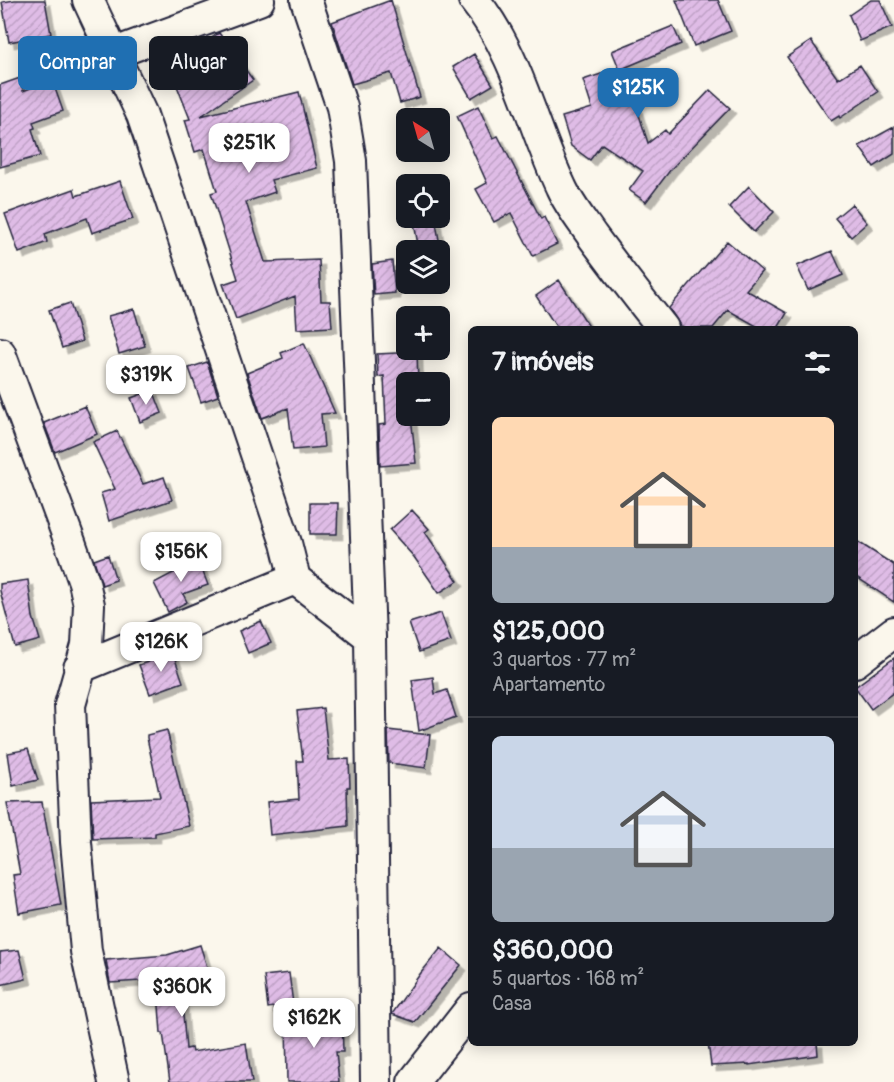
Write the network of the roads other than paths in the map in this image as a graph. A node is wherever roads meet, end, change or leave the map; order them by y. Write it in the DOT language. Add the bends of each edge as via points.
graph roads {
  1 [pos="88,0"];
  2 [pos="259,0"];
  3 [pos="306,0"];
  4 [pos="474,0"];
  5 [pos="104,36"];
  6 [pos="137,45"];
  7 [pos="130,90"];
  8 [pos="661,326"];
  9 [pos="0,353"];
  10 [pos="10,415"];
  11 [pos="295,579"];
  12 [pos="894,632"];
  13 [pos="370,637"];
  14 [pos="858,654"];
  15 [pos="79,668"];
  16 [pos="468,1012"];
  17 [pos="114,1082"];
  18 [pos="376,1082"];
  19 [pos="413,1082"];
  1 -- 5 [label="street"];
  2 -- 6 [label="street"];
  3 -- 13 [label="street" via="342,107 351,161"];
  4 -- 8 [label="street" via="489,18 509,57 561,189"];
  7 -- 11 [label="street" via="158,162"];
  9 -- 10 [label="street"];
  10 -- 15 [label="street" via="70,542 88,597 87,645"];
  11 -- 13 [label="street"];
  11 -- 15 [label="street"];
  12 -- 14 [label="street"];
  13 -- 18 [label="street"];
  15 -- 17 [label="street" via="70,705 76,842 86,951"];
  16 -- 19 [label="street"];
}
